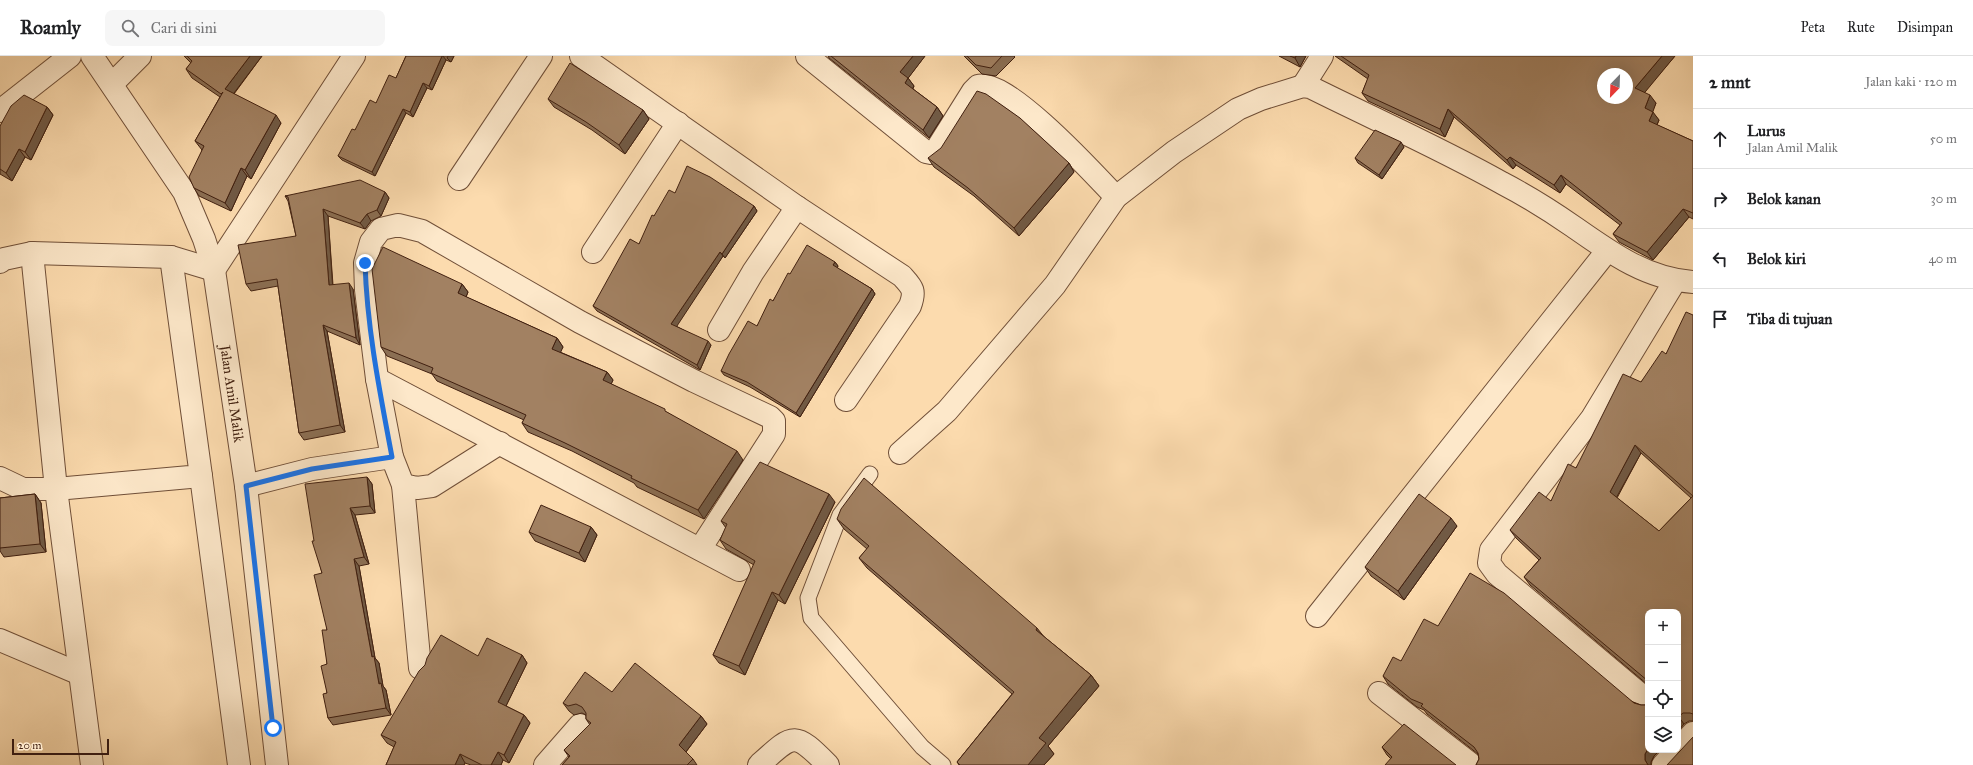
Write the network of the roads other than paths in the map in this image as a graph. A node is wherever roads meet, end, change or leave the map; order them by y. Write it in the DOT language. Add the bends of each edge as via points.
graph roads {
  1 [pos="70,56"];
  2 [pos="92,56"];
  3 [pos="140,56"];
  4 [pos="354,56"];
  5 [pos="541,56"];
  6 [pos="580,56"];
  7 [pos="807,56"];
  8 [pos="1322,56"];
  9 [pos="112,84"];
  10 [pos="1303,86"];
  11 [pos="0,111"];
  12 [pos="678,123"];
  13 [pos="459,179"];
  14 [pos="1116,198"];
  15 [pos="797,207"];
  16 [pos="1607,251"];
  17 [pos="593,252"];
  18 [pos="32,253"];
  19 [pos="171,257"];
  20 [pos="0,262"];
  21 [pos="214,270"];
  22 [pos="1684,281"];
  23 [pos="719,330"];
  24 [pos="377,379"];
  25 [pos="846,400"];
  26 [pos="500,443"];
  27 [pos="900,453"];
  28 [pos="392,457"];
  29 [pos="870,474"];
  30 [pos="201,476"];
  31 [pos="0,478"];
  32 [pos="403,485"];
  33 [pos="246,486"];
  34 [pos="56,489"];
  35 [pos="700,549"];
  36 [pos="739,570"];
  37 [pos="1317,616"];
  38 [pos="0,640"];
  39 [pos="420,668"];
  40 [pos="80,674"];
  41 [pos="1379,693"];
  42 [pos="1645,698"];
  43 [pos="580,725"];
  44 [pos="1683,739"];
  45 [pos="92,765"];
  46 [pos="239,765"];
  47 [pos="277,765"];
  48 [pos="545,765"];
  49 [pos="759,765"];
  50 [pos="828,765"];
  51 [pos="943,765"];
  52 [pos="1472,765"];
  53 [pos="1663,765"];
  1 -- 11 [label="street"];
  2 -- 9 [label="street, Jalan Amil Malik"];
  3 -- 9 [label="street"];
  4 -- 21 [label="street"];
  5 -- 13 [label="street"];
  6 -- 12 [label="street"];
  7 -- 14 [label="street" via="930,153 936,150 972,91 978,86 988,86 1023,108 1064,142"];
  8 -- 10 [label="street"];
  9 -- 21 [label="street, Jalan Amil Malik" via="184,192"];
  10 -- 14 [label="street" via="1238,109 1174,152"];
  10 -- 16 [label="street" via="1310,87 1469,164 1519,192"];
  12 -- 15 [label="street"];
  12 -- 17 [label="street"];
  14 -- 27 [label="street" via="1055,285 947,411"];
  15 -- 23 [label="street" via="753,272"];
  15 -- 25 [label="street" via="902,276 912,288 910,306"];
  16 -- 22 [label="street" via="1648,272"];
  16 -- 37 [label="street"];
  18 -- 19 [label="street"];
  18 -- 20 [label="street"];
  18 -- 34 [label="street"];
  19 -- 21 [label="street"];
  19 -- 30 [label="street"];
  21 -- 33 [label="street, Jalan Amil Malik"];
  22 -- 42 [label="street" via="1592,418 1491,550 1489,563 1497,574"];
  24 -- 26 [label="street"];
  24 -- 28 [label="street"];
  24 -- 35 [label="street" via="365,263 371,242 381,229 398,225 422,231 580,322 770,416 774,421 774,434"];
  26 -- 32 [label="street" via="432,486 417,488"];
  26 -- 35 [label="street"];
  28 -- 32 [label="street"];
  28 -- 33 [label="street" via="312,469"];
  29 -- 51 [label="lane" via="840,515 813,580 808,609 811,618 922,746"];
  30 -- 34 [label="street"];
  30 -- 46 [label="street"];
  31 -- 34 [label="street" via="23,489"];
  32 -- 39 [label="street"];
  33 -- 47 [label="street, Jalan Amil Malik"];
  34 -- 40 [label="street"];
  35 -- 36 [label="street"];
  38 -- 40 [label="street"];
  40 -- 45 [label="street"];
  41 -- 52 [label="street"];
  43 -- 48 [label="street"];
  44 -- 53 [label="street"];
  49 -- 50 [label="street" via="778,747 791,740 807,744"];
}
